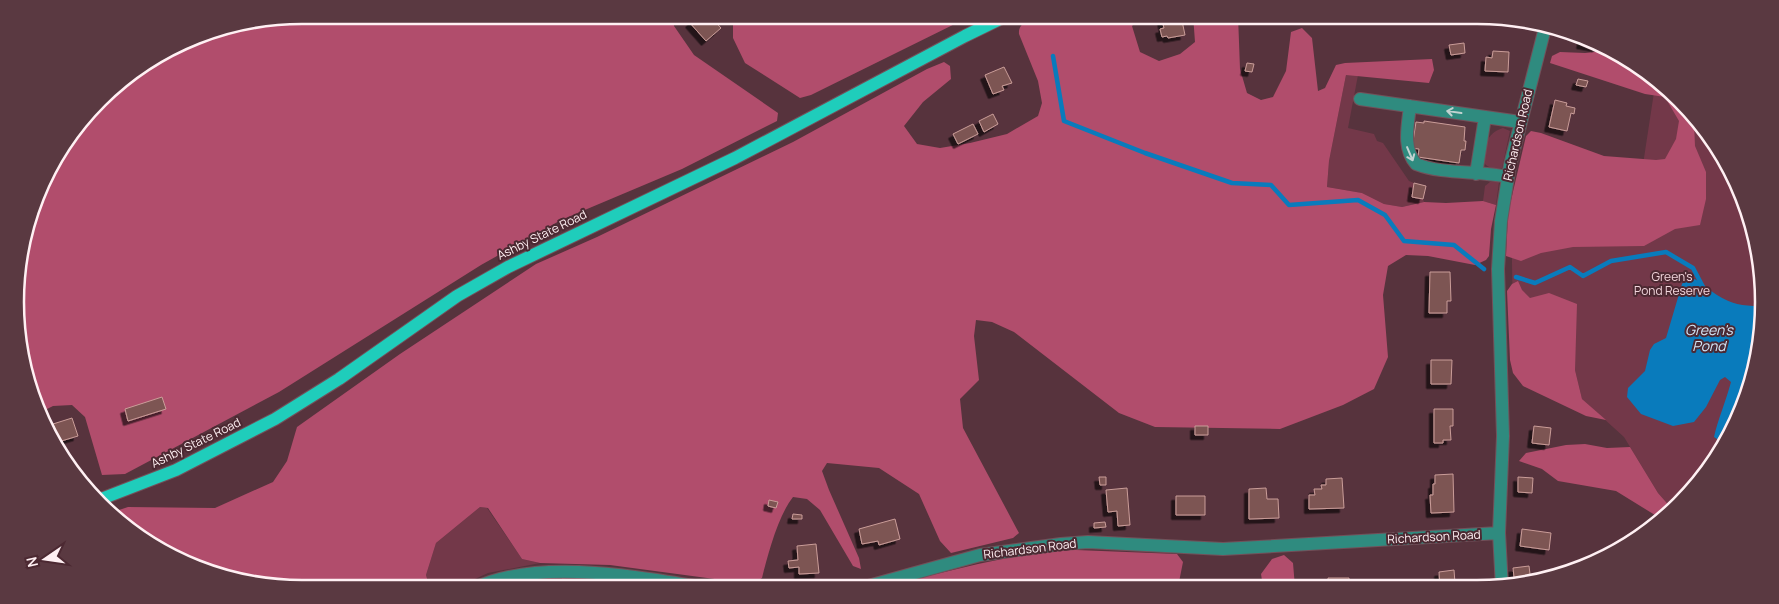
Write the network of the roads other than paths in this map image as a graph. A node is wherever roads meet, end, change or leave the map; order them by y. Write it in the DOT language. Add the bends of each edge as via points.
graph roads {
  1 [pos="990,24"];
  2 [pos="1544,32"];
  3 [pos="1360,99"];
  4 [pos="1410,106"];
  5 [pos="1485,117"];
  6 [pos="1520,122"];
  7 [pos="1476,174"];
  8 [pos="1508,177"];
  9 [pos="104,498"];
  10 [pos="1499,534"];
  11 [pos="1502,579"];
  12 [pos="496,580"];
  13 [pos="651,580"];
  14 [pos="890,580"];
  1 -- 9 [label="main road, Ashby State Road" via="735,158 508,267 457,296 339,380 275,420 176,470"];
  2 -- 6 [label="street, Richardson Road"];
  3 -- 4 [label="street"];
  5 -- 4 [label="street, one-way"];
  4 -- 7 [label="street, one-way" via="1407,146 1416,164"];
  5 -- 6 [label="street"];
  5 -- 7 [label="street"];
  6 -- 8 [label="street, Richardson Road"];
  7 -- 8 [label="street"];
  8 -- 10 [label="street, Richardson Road" via="1498,269 1503,436"];
  10 -- 11 [label="street"];
  10 -- 14 [label="street, Richardson Road" via="1223,549 1068,543 980,555"];
  12 -- 13 [label="street" via="537,572 616,575"];
}
